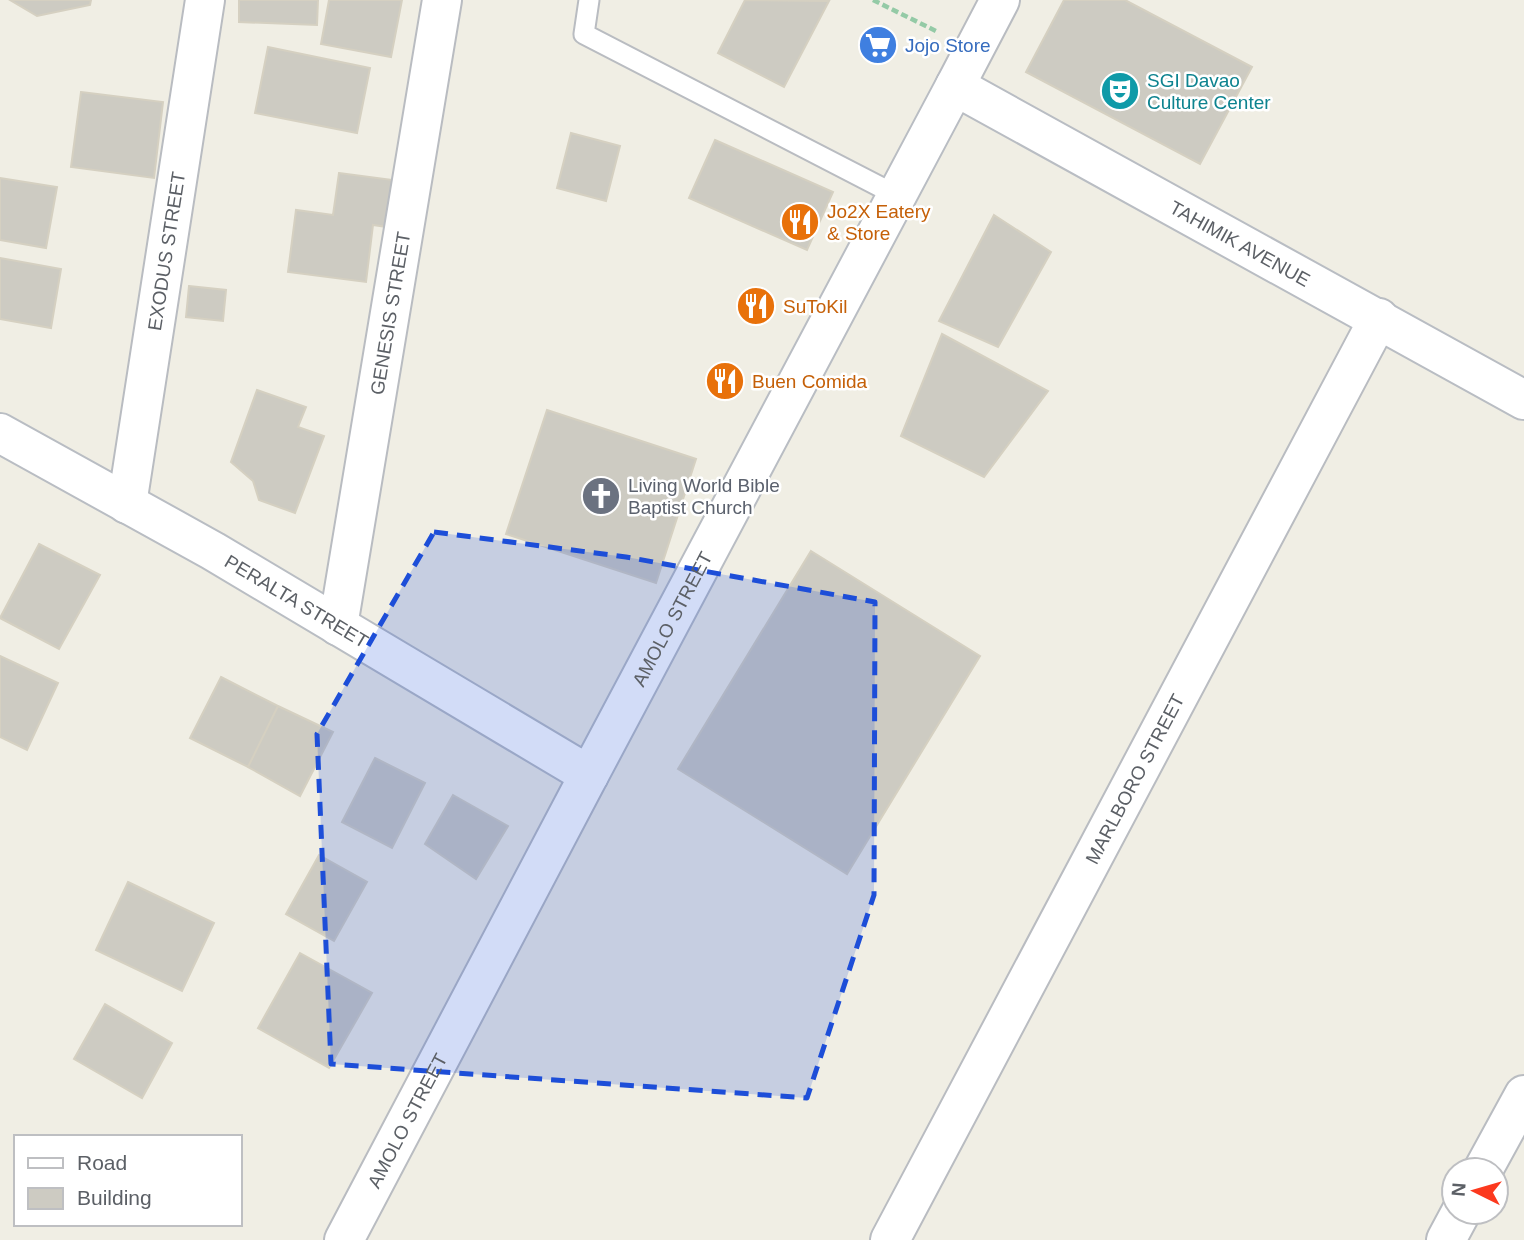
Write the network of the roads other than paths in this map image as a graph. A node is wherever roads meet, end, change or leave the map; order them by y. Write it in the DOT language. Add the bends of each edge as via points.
graph roads {
  1 [pos="205,0"];
  2 [pos="442,0"];
  3 [pos="589,0"];
  4 [pos="1000,0"];
  5 [pos="955,86"];
  6 [pos="896,195"];
  7 [pos="1379,318"];
  8 [pos="1524,400"];
  9 [pos="0,433"];
  10 [pos="127,504"];
  11 [pos="338,626"];
  12 [pos="589,775"];
  13 [pos="1524,1095"];
  14 [pos="1491,1156"];
  15 [pos="344,1240"];
  16 [pos="890,1240"];
  1 -- 10 [label="street, EXODUS STREET"];
  2 -- 11 [label="street, GENESIS STREET"];
  3 -- 6 [label="lane" via="584,34"];
  4 -- 5 [label="street, AMOLO STREET"];
  5 -- 6 [label="street, AMOLO STREET"];
  5 -- 7 [label="street, TAHIMIK AVENUE"];
  6 -- 12 [label="street, AMOLO STREET"];
  7 -- 8 [label="street, TAHIMIK AVENUE"];
  7 -- 16 [label="street, MARLBORO STREET"];
  9 -- 10 [label="street, PERALTA STREET"];
  10 -- 11 [label="street, PERALTA STREET"];
  11 -- 12 [label="street, PERALTA STREET"];
  12 -- 15 [label="street, AMOLO STREET"];
  13 -- 14 [label="street"];
}
